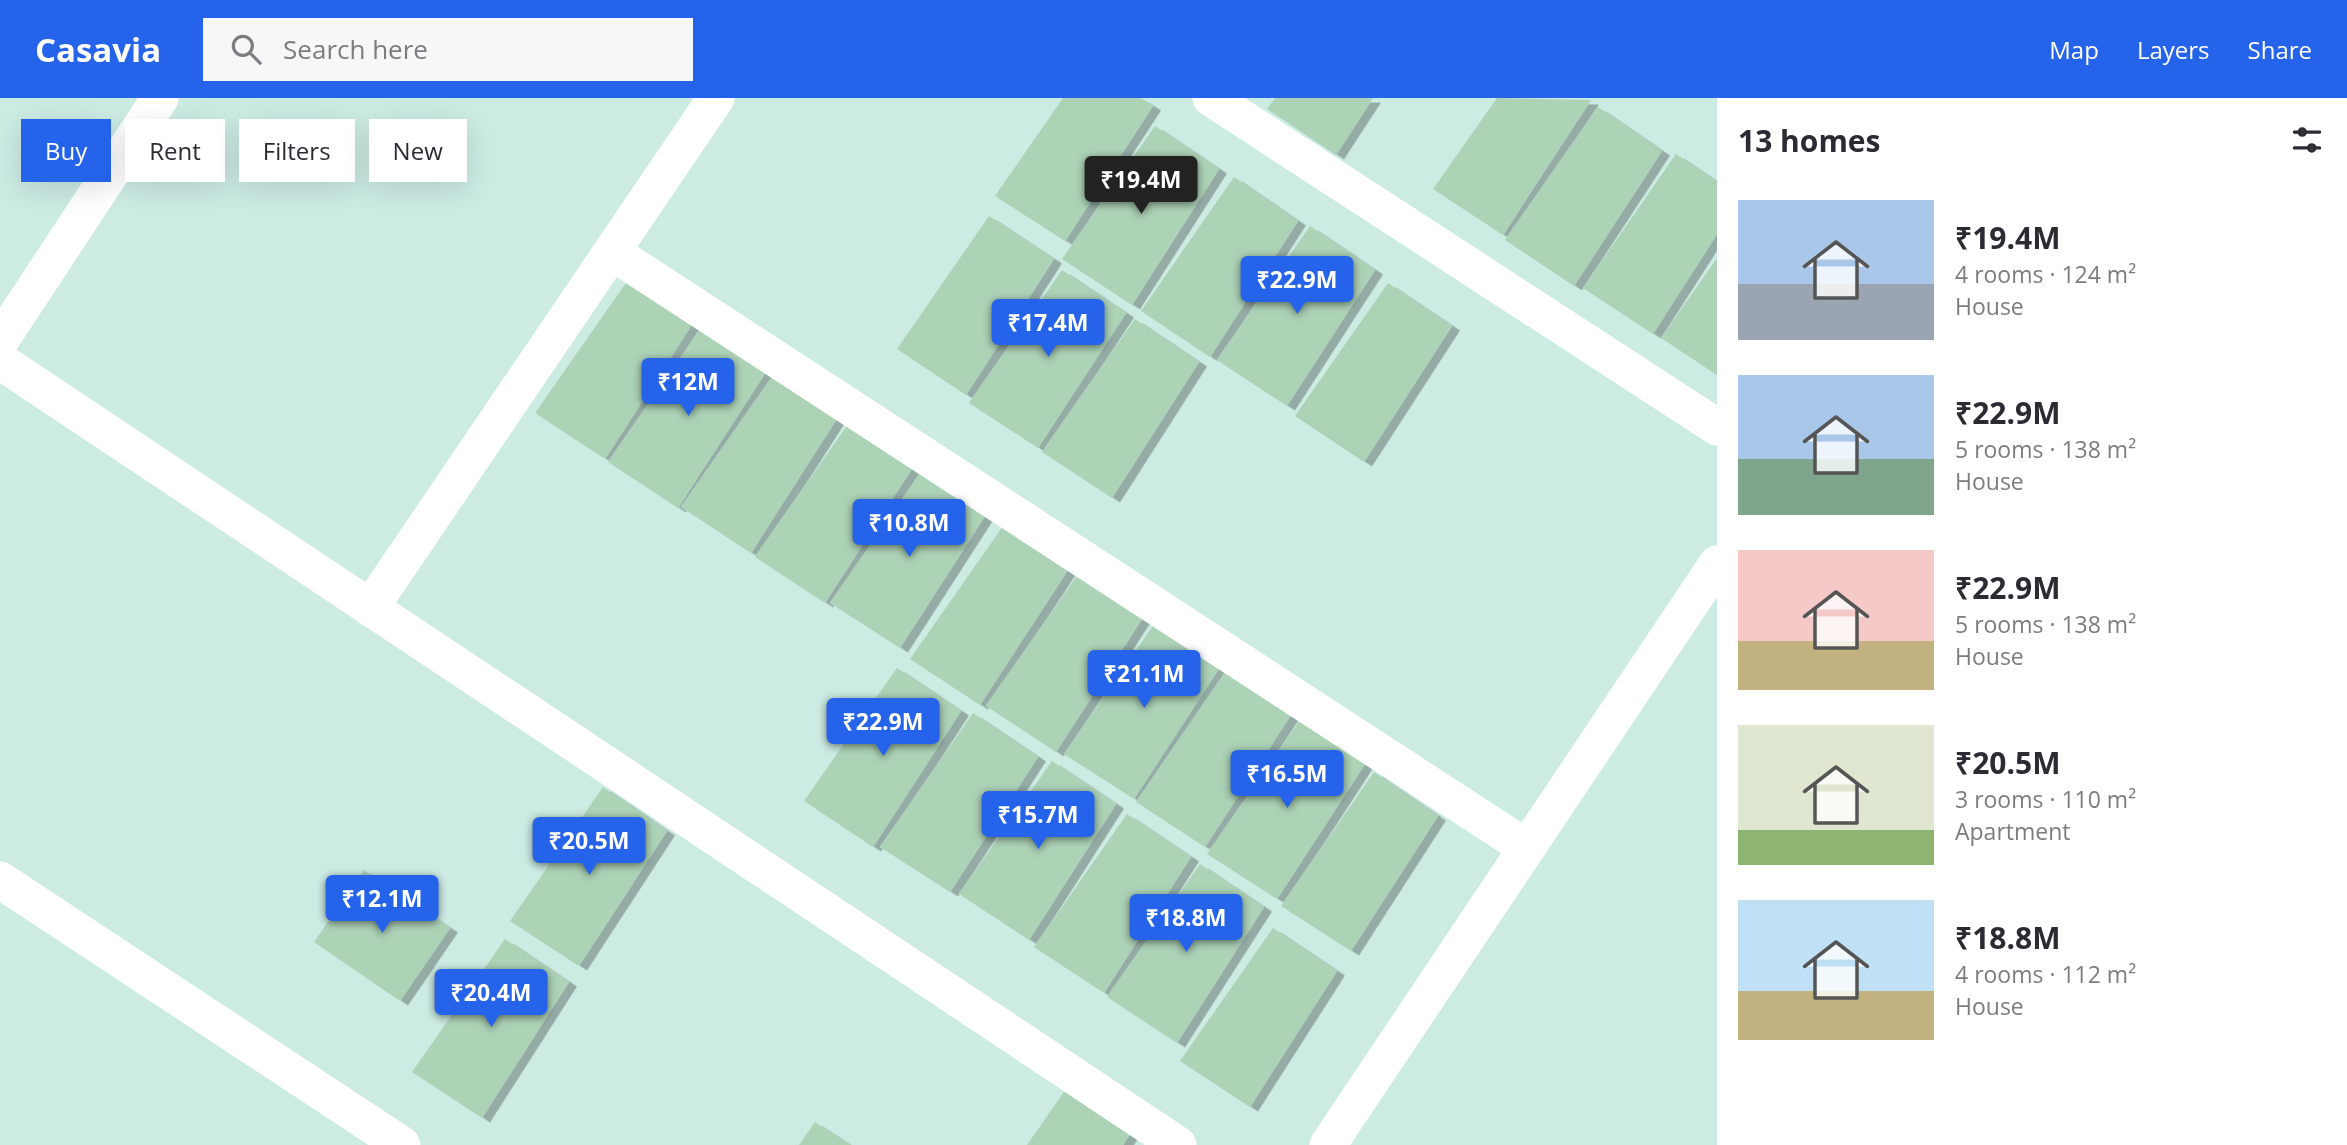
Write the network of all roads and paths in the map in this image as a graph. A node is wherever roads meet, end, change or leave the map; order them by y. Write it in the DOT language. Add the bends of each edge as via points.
graph roads {
  1 [pos="160,98"];
  2 [pos="716,98"];
  3 [pos="1211,98"];
  4 [pos="612,252"];
  5 [pos="0,341"];
  6 [pos="0,361"];
  7 [pos="1717,427"];
  8 [pos="1717,564"];
  9 [pos="370,608"];
  10 [pos="1527,848"];
  11 [pos="0,880"];
  12 [pos="402,1145"];
  13 [pos="1178,1145"];
  14 [pos="1328,1145"];
  1 -- 5 [label="street"];
  2 -- 4 [label="street"];
  3 -- 7 [label="street"];
  4 -- 9 [label="street"];
  4 -- 10 [label="street"];
  6 -- 9 [label="street"];
  8 -- 10 [label="street"];
  9 -- 13 [label="street"];
  10 -- 14 [label="street"];
  11 -- 12 [label="street"];
}
